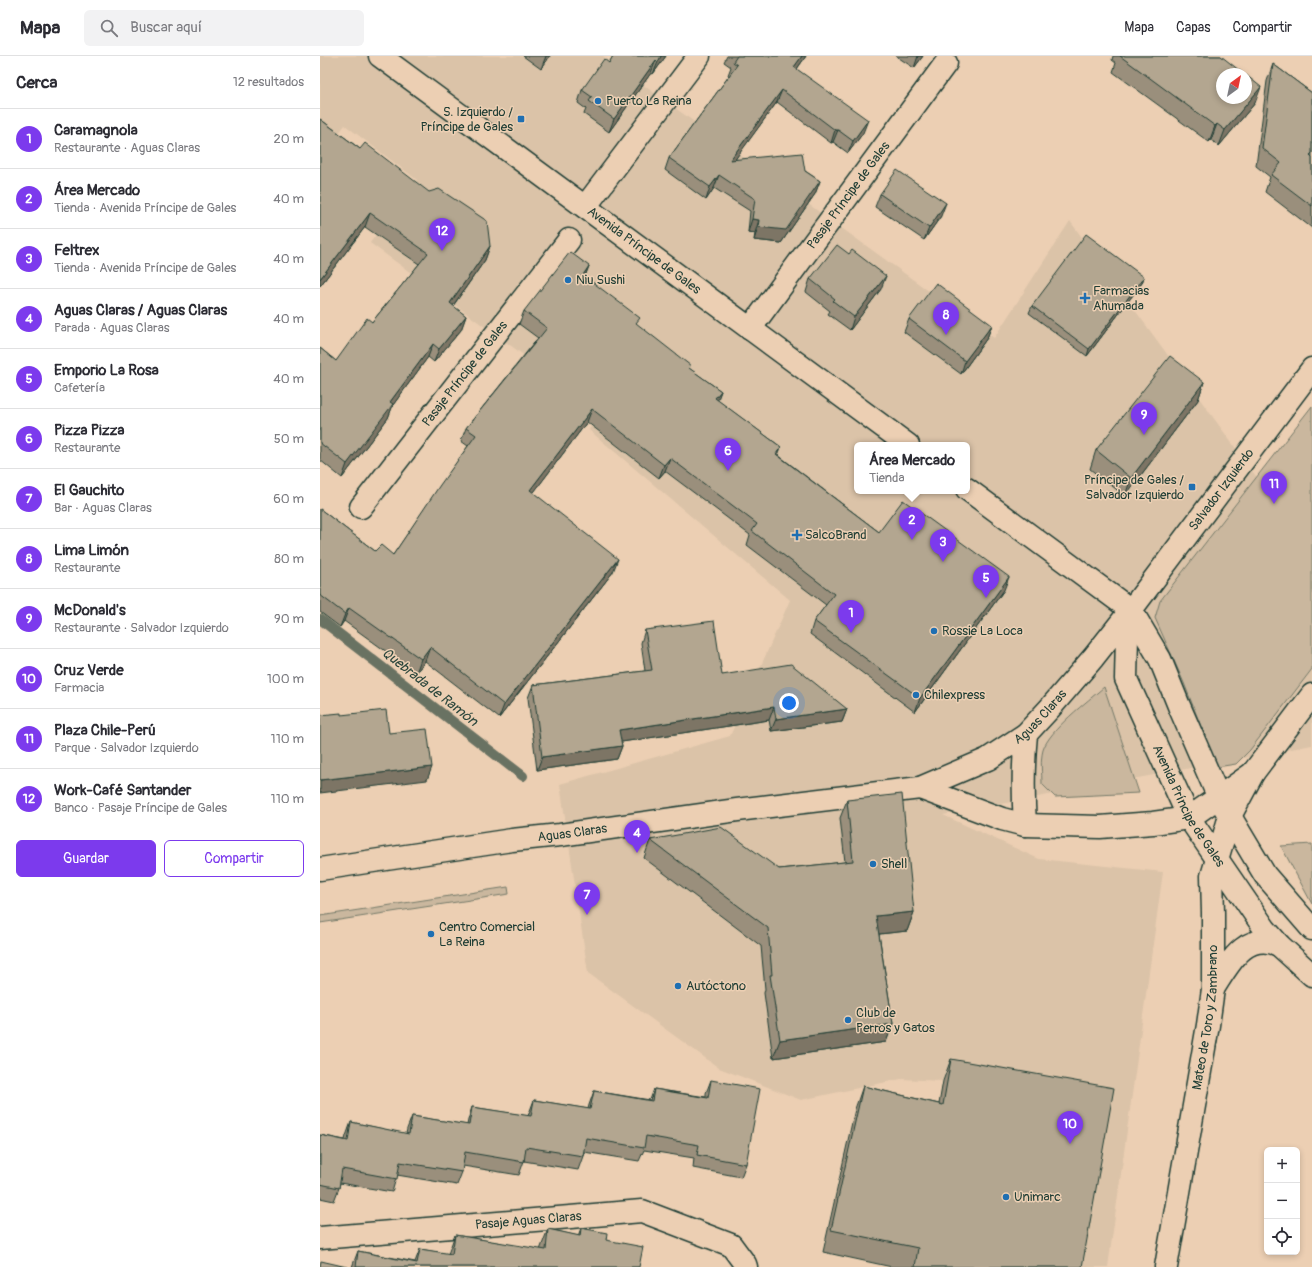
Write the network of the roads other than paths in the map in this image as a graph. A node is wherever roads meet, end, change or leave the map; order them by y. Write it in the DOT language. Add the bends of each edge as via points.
graph roads {
  1 [pos="380,56"];
  2 [pos="699,56"];
  3 [pos="946,63"];
  4 [pos="585,207"];
  5 [pos="569,240"];
  6 [pos="750,328"];
  7 [pos="1312,369"];
  8 [pos="904,442"];
  9 [pos="970,491"];
  10 [pos="361,507"];
  11 [pos="1131,610"];
  12 [pos="1312,695"];
  13 [pos="1026,734"];
  14 [pos="920,788"];
  15 [pos="1224,807"];
  16 [pos="1189,818"];
  17 [pos="1025,825"];
  18 [pos="1217,858"];
  19 [pos="320,869"];
  20 [pos="1312,929"];
  21 [pos="1280,945"];
  22 [pos="1312,975"];
  23 [pos="1212,989"];
  24 [pos="320,1238"];
  25 [pos="746,1267"];
  26 [pos="1166,1267"];
  1 -- 4 [label="street, Avenida Príncipe de Gales"];
  2 -- 4 [label="street"];
  3 -- 6 [label="street, Pasaje Príncipe de Gales"];
  4 -- 6 [label="street, Avenida Príncipe de Gales"];
  5 -- 10 [label="street, Pasaje Príncipe de Gales"];
  6 -- 8 [label="street, Avenida Príncipe de Gales"];
  7 -- 11 [label="street, Salvador Izquierdo"];
  9 -- 11 [label="street"];
  11 -- 13 [label="street, Aguas Claras" via="1060,697"];
  11 -- 15 [label="street" via="1160,658"];
  11 -- 16 [label="street, Avenida Príncipe de Gales" via="1127,636 1126,679"];
  12 -- 15 [label="street, Mateo de Toro y Zambrano"];
  13 -- 14 [label="street, Aguas Claras" via="988,759"];
  13 -- 17 [label="street" via="1023,795"];
  14 -- 17 [label="street, Aguas Claras"];
  14 -- 19 [label="street, Aguas Claras" via="512,840"];
  15 -- 16 [label="street"];
  15 -- 18 [label="street, Mateo de Toro y Zambrano"];
  15 -- 20 [label="street" via="1265,875"];
  16 -- 17 [label="street, Aguas Claras" via="1100,826"];
  16 -- 18 [label="street, Avenida Príncipe de Gales"];
  18 -- 21 [label="street, Avenida Príncipe de Gales" via="1265,929"];
  18 -- 23 [label="street, Mateo de Toro y Zambrano" via="1212,876"];
  21 -- 22 [label="street, Avenida Príncipe de Gales"];
  21 -- 23 [label="street" via="1261,940 1253,942 1226,968"];
  23 -- 26 [label="street, Mateo de Toro y Zambrano"];
  24 -- 25 [label="street, Pasaje Aguas Claras" via="642,1211 731,1245"];
}
